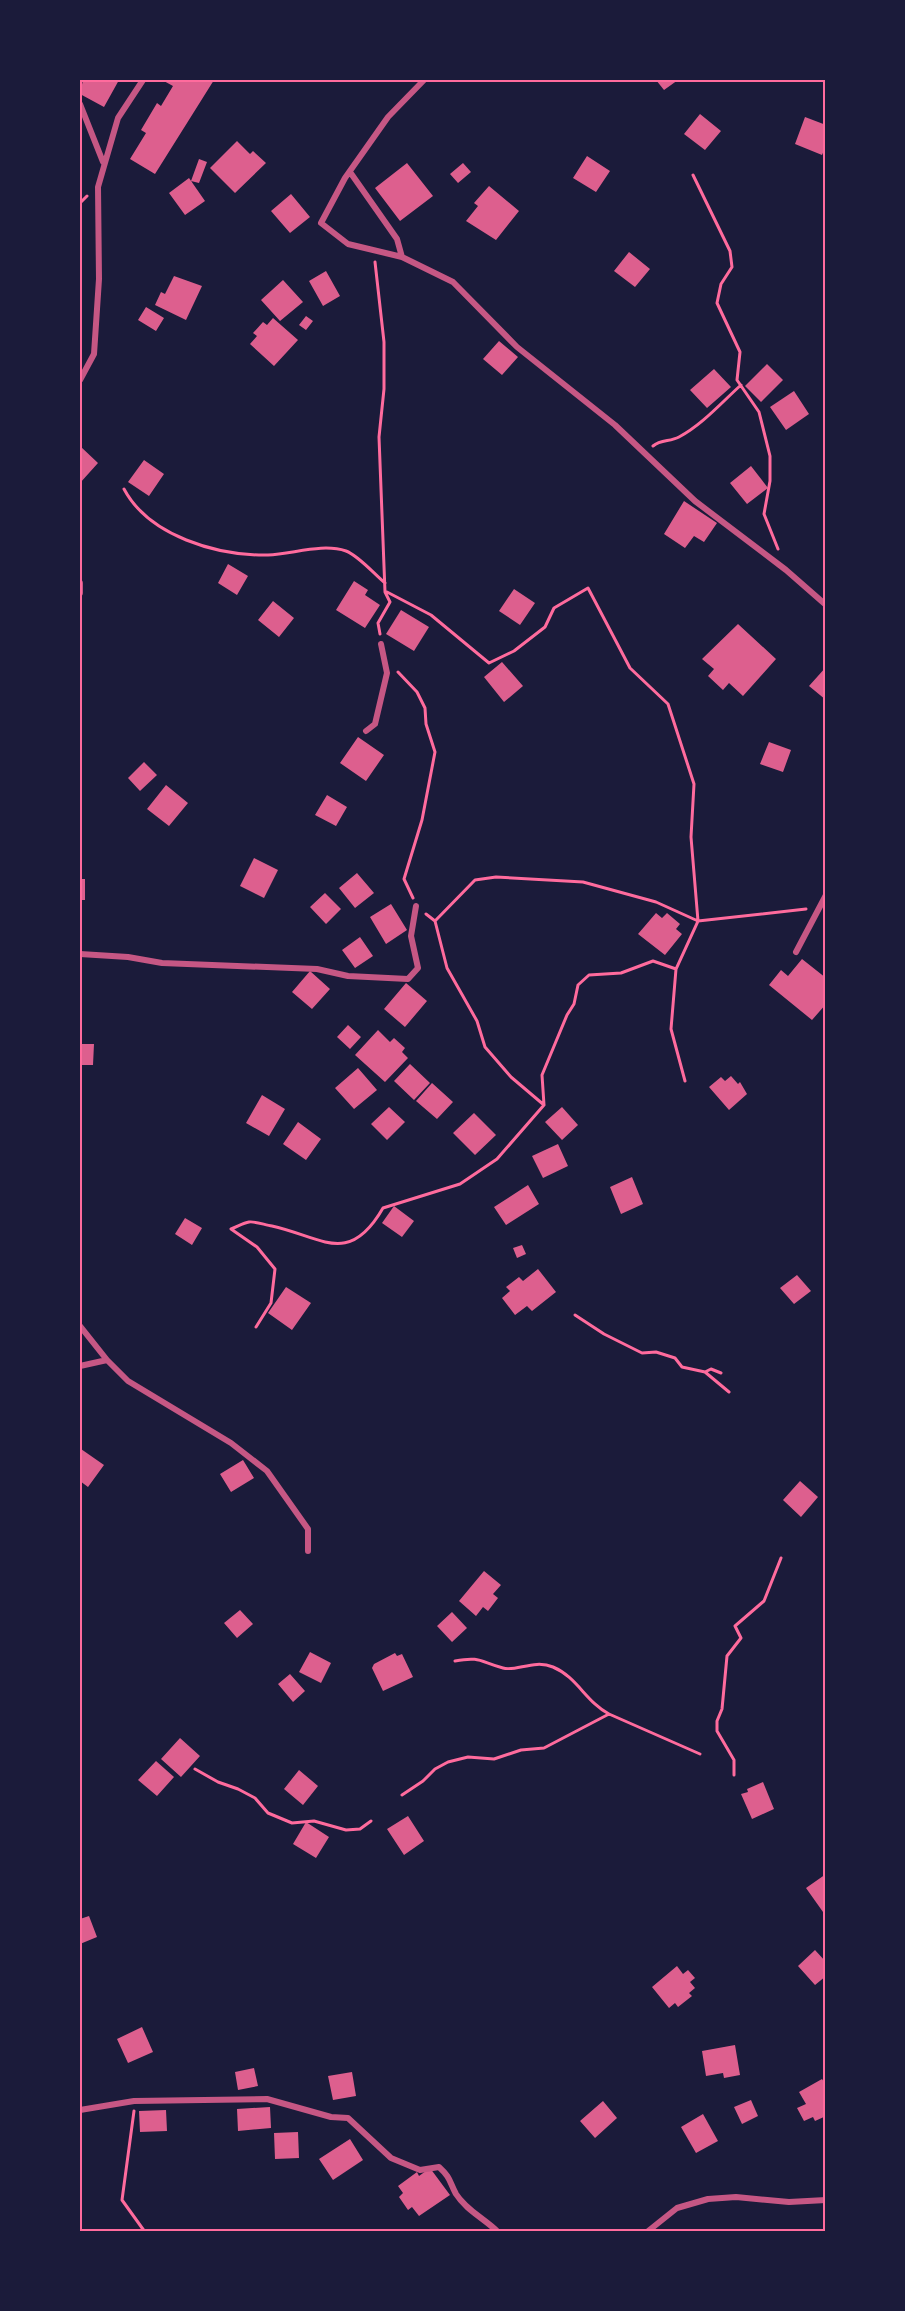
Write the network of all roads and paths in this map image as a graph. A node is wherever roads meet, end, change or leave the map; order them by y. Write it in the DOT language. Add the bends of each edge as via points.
graph roads {
  1 [pos="143,80"];
  2 [pos="424,80"];
  3 [pos="80,104"];
  4 [pos="104,164"];
  5 [pos="350,172"];
  6 [pos="693,175"];
  7 [pos="372,249"];
  8 [pos="402,257"];
  9 [pos="80,380"];
  10 [pos="741,385"];
  11 [pos="645,453"];
  12 [pos="124,489"];
  13 [pos="786,570"];
  14 [pos="80,583"];
  15 [pos="385,583"];
  16 [pos="80,592"];
  17 [pos="385,592"];
  18 [pos="825,605"];
  19 [pos="381,644"];
  20 [pos="396,669"];
  21 [pos="366,731"];
  22 [pos="825,895"];
  23 [pos="416,906"];
  24 [pos="817,908"];
  25 [pos="435,921"];
  26 [pos="698,921"];
  27 [pos="796,952"];
  28 [pos="80,954"];
  29 [pos="676,969"];
  30 [pos="685,1081"];
  31 [pos="544,1106"];
  32 [pos="574,1315"];
  33 [pos="80,1326"];
  34 [pos="256,1327"];
  35 [pos="107,1360"];
  36 [pos="80,1366"];
  37 [pos="705,1372"];
  38 [pos="721,1373"];
  39 [pos="729,1392"];
  40 [pos="308,1551"];
  41 [pos="781,1558"];
  42 [pos="455,1661"];
  43 [pos="609,1714"];
  44 [pos="700,1754"];
  45 [pos="195,1769"];
  46 [pos="734,1775"];
  47 [pos="402,1794"];
  48 [pos="371,1821"];
  49 [pos="135,2101"];
  50 [pos="80,2110"];
  51 [pos="825,2199"];
  52 [pos="145,2232"];
  53 [pos="498,2232"];
  54 [pos="646,2232"];
  1 -- 4 [label="street" via="118,118"];
  2 -- 5 [label="street" via="388,117"];
  3 -- 4 [label="street"];
  4 -- 9 [label="street" via="98,187 99,279 94,354"];
  5 -- 7 [label="street" via="321,224 348,244"];
  5 -- 8 [label="street" via="397,239"];
  6 -- 10 [label="path" via="729,251 732,267 721,284 717,303 740,352 737,380"];
  7 -- 8 [label="street"];
  7 -- 15 [label="path" via="384,342 379,437"];
  8 -- 11 [label="street" via="453,282 517,347 615,424"];
  10 -- 11 [label="path" via="694,427 677,439 659,441"];
  10 -- 13 [label="path" via="759,412 770,456 771,481 764,514"];
  11 -- 13 [label="street" via="695,501"];
  12 -- 15 [label="path" via="132,504 153,524 178,537 205,546 266,555 328,548 348,551"];
  13 -- 18 [label="street"];
  14 -- 16 [label="street"];
  15 -- 17 [label="path"];
  17 -- 19 [label="path" via="390,602 378,623"];
  17 -- 26 [label="path" via="430,615 489,663 514,651 545,627 554,608 588,588 630,668 668,704 694,783 691,837"];
  19 -- 21 [label="street" via="387,673 375,724"];
  20 -- 23 [label="path" via="417,692 425,708 435,752 422,820 404,879"];
  22 -- 24 [label="street"];
  23 -- 25 [label="path"];
  23 -- 28 [label="street" via="411,936 418,968 408,979 348,976 317,969 162,963"];
  24 -- 26 [label="path"];
  24 -- 27 [label="street"];
  25 -- 26 [label="path" via="475,880 496,877 583,882 656,902"];
  25 -- 31 [label="path" via="447,968 477,1021 485,1047"];
  26 -- 29 [label="path"];
  29 -- 30 [label="path" via="671,1029"];
  29 -- 31 [label="path" via="653,961 621,973 589,975 578,985 574,1004 542,1075"];
  31 -- 34 [label="path" via="497,1159 460,1184 383,1208 371,1230 362,1237 339,1245 250,1222 231,1229 257,1247 275,1269 271,1303"];
  32 -- 37 [label="path" via="642,1353 656,1352 675,1358 682,1366"];
  33 -- 35 [label="street"];
  35 -- 36 [label="street"];
  35 -- 40 [label="street" via="128,1381 231,1443 267,1471 308,1529"];
  37 -- 38 [label="path" via="711,1369"];
  37 -- 39 [label="path"];
  41 -- 46 [label="path" via="764,1601 735,1626 741,1638 727,1656 717,1731 734,1760"];
  42 -- 43 [label="path" via="473,1658 506,1669 532,1663 551,1666 566,1674 585,1696"];
  43 -- 44 [label="path"];
  43 -- 47 [label="path" via="544,1748 520,1750 494,1759 468,1757 448,1762"];
  45 -- 48 [label="path" via="255,1798 268,1813 292,1823 314,1821 346,1830 360,1829"];
  49 -- 50 [label="street"];
  49 -- 52 [label="path" via="122,2200"];
  49 -- 53 [label="street" via="267,2099 348,2118 391,2157 420,2170 439,2167 451,2178 456,2193 471,2211"];
  51 -- 54 [label="street" via="708,2199 677,2208"];
}
